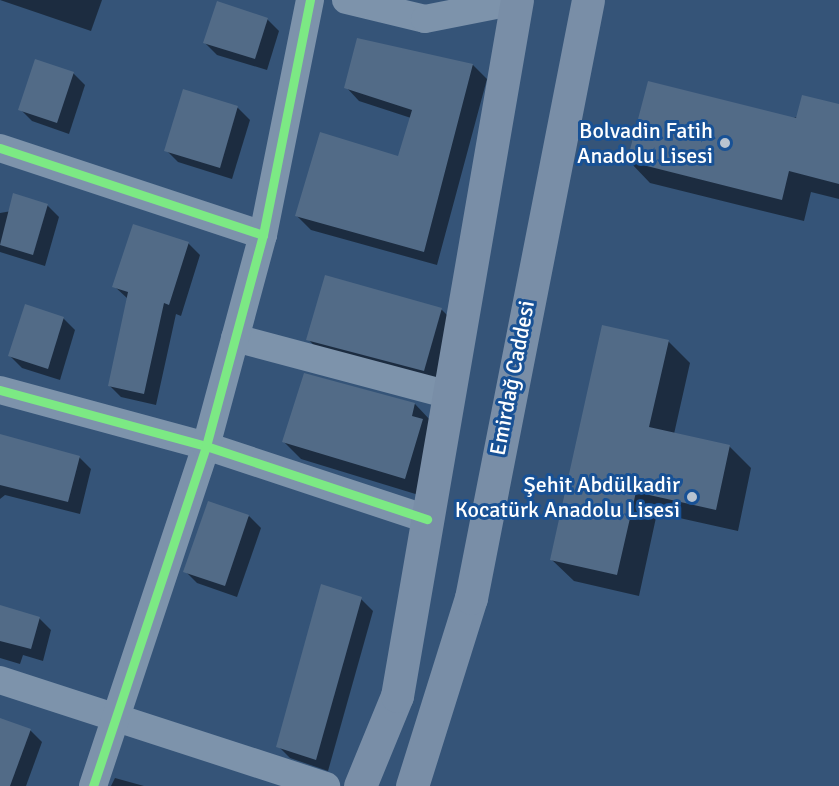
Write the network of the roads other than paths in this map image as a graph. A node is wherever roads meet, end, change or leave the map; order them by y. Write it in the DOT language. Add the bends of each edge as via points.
graph roads {
  1 [pos="310,0"];
  2 [pos="346,0"];
  3 [pos="588,0"];
  4 [pos="517,1"];
  5 [pos="0,148"];
  6 [pos="263,235"];
  7 [pos="235,338"];
  8 [pos="0,390"];
  9 [pos="449,395"];
  10 [pos="206,446"];
  11 [pos="427,519"];
  12 [pos="0,680"];
  13 [pos="113,716"];
  14 [pos="93,786"];
  15 [pos="326,786"];
  16 [pos="360,786"];
  17 [pos="412,786"];
  1 -- 6 [label="street"];
  2 -- 4 [label="street" via="425,19"];
  3 -- 17 [label="main road, Emirdağ Caddesi" via="471,598"];
  4 -- 9 [label="main road"];
  5 -- 6 [label="street"];
  6 -- 7 [label="street"];
  7 -- 9 [label="street"];
  7 -- 10 [label="street"];
  8 -- 10 [label="street"];
  9 -- 11 [label="main road"];
  10 -- 11 [label="street"];
  10 -- 13 [label="street"];
  11 -- 16 [label="main road" via="397,696"];
  12 -- 13 [label="street"];
  13 -- 14 [label="street"];
  13 -- 15 [label="street"];
}
